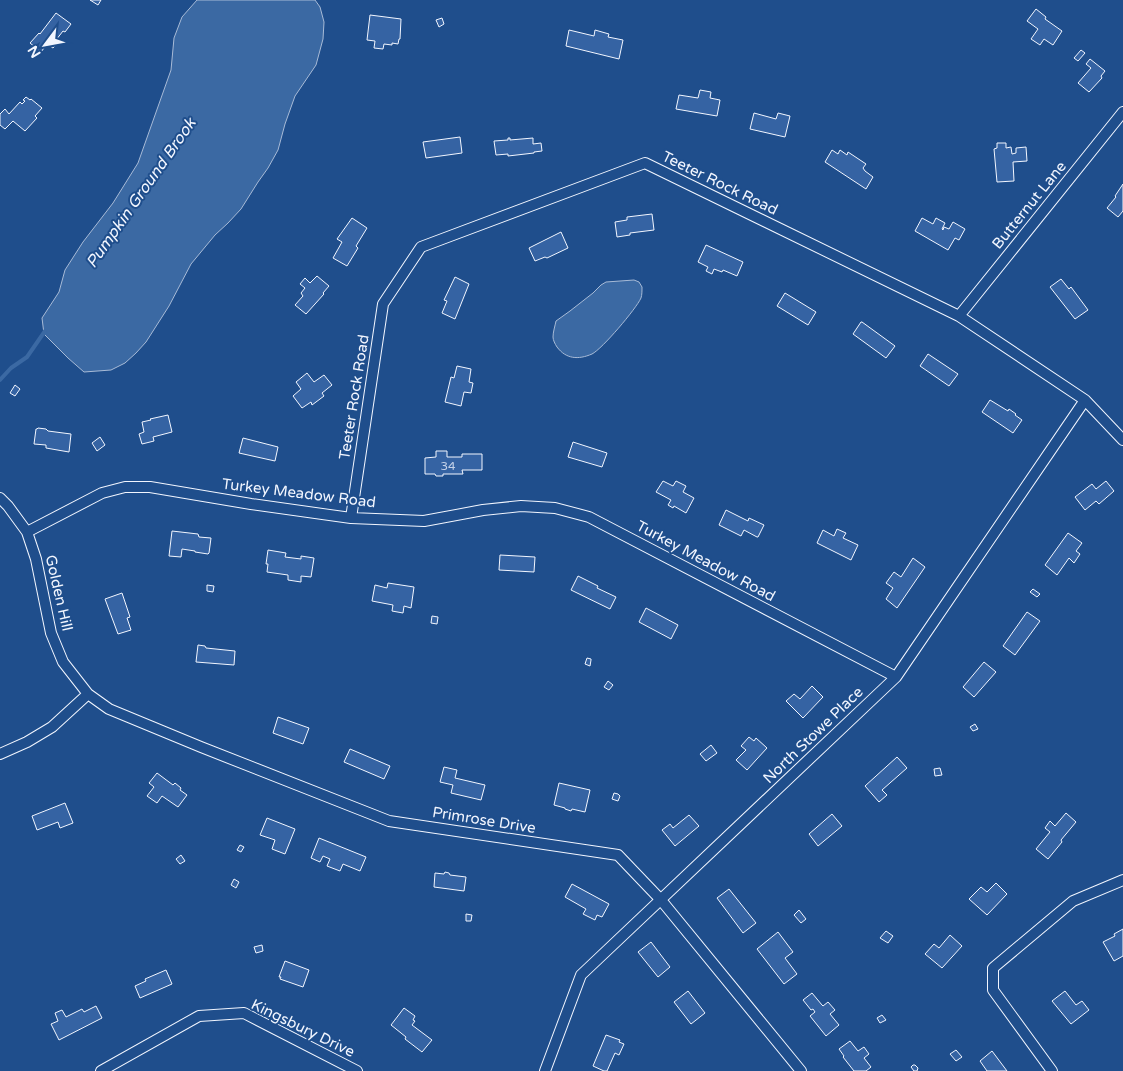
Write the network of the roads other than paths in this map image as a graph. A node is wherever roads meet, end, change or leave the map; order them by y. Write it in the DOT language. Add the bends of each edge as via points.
graph roads {
  1 [pos="1123,112"];
  2 [pos="959,316"];
  3 [pos="1085,400"];
  4 [pos="1123,440"];
  5 [pos="0,498"];
  6 [pos="351,518"];
  7 [pos="27,532"];
  8 [pos="896,677"];
  9 [pos="88,694"];
  10 [pos="0,754"];
  11 [pos="1123,880"];
  12 [pos="661,900"];
  13 [pos="101,1071"];
  14 [pos="356,1071"];
  15 [pos="545,1071"];
  16 [pos="801,1071"];
  17 [pos="1052,1071"];
  1 -- 2 [label="street, Butternut Lane"];
  2 -- 3 [label="street, Teeter Rock Road"];
  2 -- 6 [label="street, Teeter Rock Road" via="645,163 421,247 383,304"];
  3 -- 4 [label="street, Teeter Rock Road"];
  3 -- 8 [label="street, North Stowe Place"];
  5 -- 7 [label="street, Golden Hill"];
  6 -- 7 [label="street, Turkey Meadow Road" via="150,487 126,487 102,493"];
  6 -- 8 [label="street, Turkey Meadow Road" via="424,520 521,506 555,508 589,517"];
  7 -- 9 [label="street, Golden Hill" via="36,559 51,633 63,662"];
  8 -- 12 [label="street, North Stowe Place"];
  9 -- 10 [label="street" via="52,727"];
  9 -- 12 [label="street, Primrose Drive" via="109,709 389,821 618,855"];
  11 -- 17 [label="street" via="1073,901 993,968 993,990"];
  12 -- 15 [label="street, North Stowe Place" via="581,976"];
  12 -- 16 [label="street, Primrose Drive"];
  13 -- 14 [label="street, Kingsbury Drive" via="198,1016 244,1013"];
}
